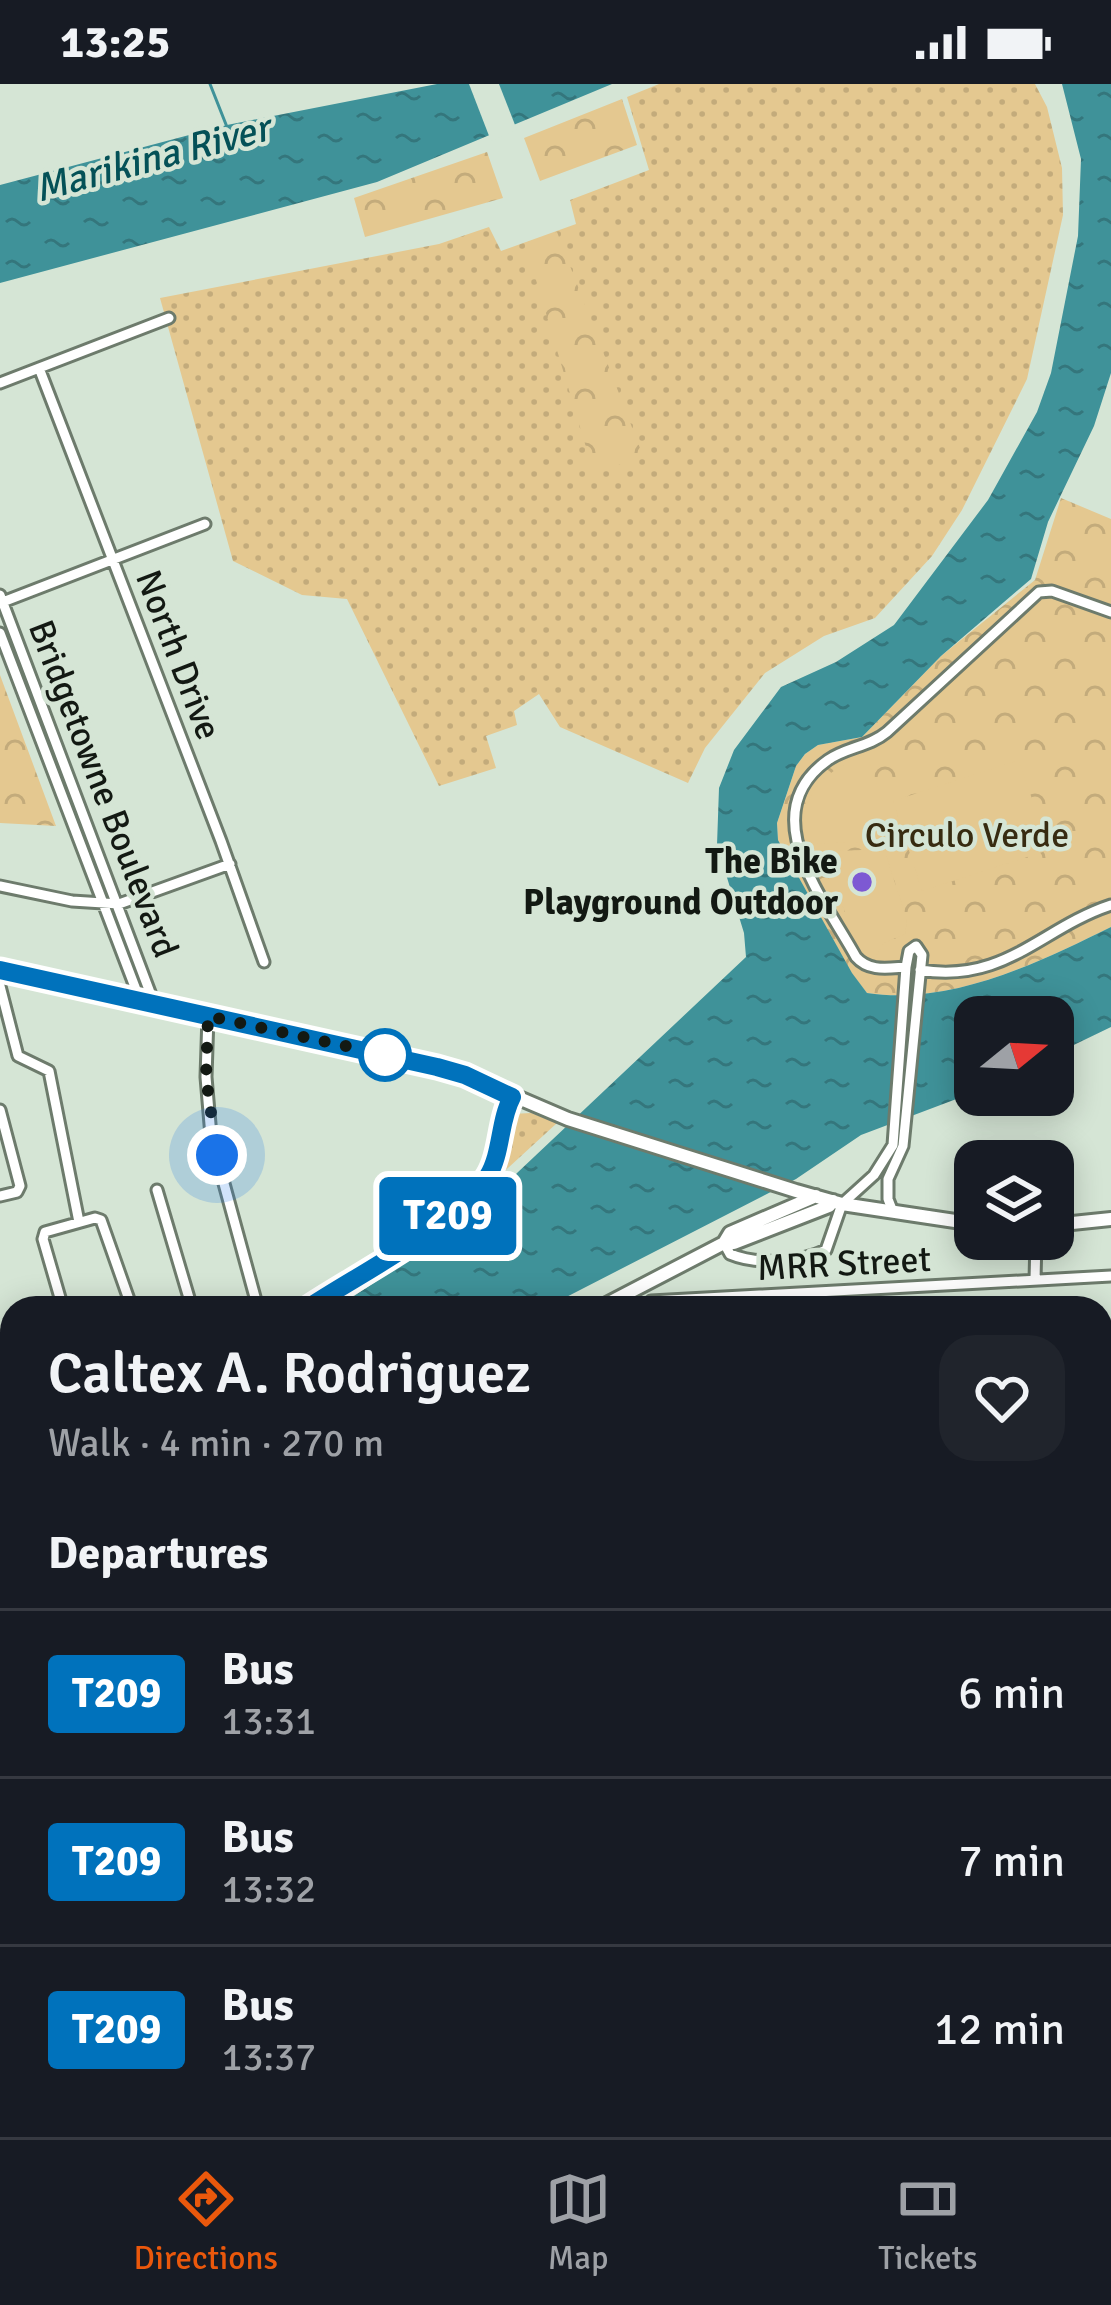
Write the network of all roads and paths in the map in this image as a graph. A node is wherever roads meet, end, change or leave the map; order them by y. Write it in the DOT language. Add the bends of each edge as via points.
graph roads {
  1 [pos="169,318"];
  2 [pos="39,368"];
  3 [pos="0,383"];
  4 [pos="205,524"];
  5 [pos="112,560"];
  6 [pos="1,600"];
  7 [pos="1111,612"];
  8 [pos="0,633"];
  9 [pos="230,864"];
  10 [pos="0,886"];
  11 [pos="104,904"];
  12 [pos="119,904"];
  13 [pos="1111,905"];
  14 [pos="264,962"];
  15 [pos="0,970"];
  16 [pos="914,975"];
  17 [pos="0,986"];
  18 [pos="147,1001"];
  19 [pos="208,1016"];
  20 [pos="512,1097"];
  21 [pos="0,1110"];
  22 [pos="898,1145"];
  23 [pos="874,1174"];
  24 [pos="885,1182"];
  25 [pos="157,1190"];
  26 [pos="0,1196"];
  27 [pos="816,1196"];
  28 [pos="838,1202"];
  29 [pos="886,1211"];
  30 [pos="1111,1219"];
  31 [pos="954,1221"];
  32 [pos="80,1222"];
  33 [pos="1074,1223"];
  34 [pos="724,1243"];
  35 [pos="1035,1260"];
  36 [pos="1111,1276"];
  37 [pos="1035,1280"];
  38 [pos="644,1284"];
  39 [pos="60,1296"];
  40 [pos="128,1296"];
  41 [pos="188,1296"];
  42 [pos="255,1296"];
  43 [pos="327,1296"];
  44 [pos="622,1296"];
  45 [pos="648,1296"];
  46 [pos="789,1296"];
  1 -- 2 [label="street"];
  2 -- 3 [label="street"];
  2 -- 5 [label="street, North Drive"];
  4 -- 5 [label="street"];
  5 -- 6 [label="street"];
  5 -- 9 [label="street, North Drive"];
  6 -- 12 [label="street, Bridgetowne Boulevard"];
  7 -- 16 [label="street" via="1039,592 876,741 832,757 802,794 793,814 796,848 856,957 864,966"];
  8 -- 11 [label="street, Bridgetowne Boulevard"];
  9 -- 12 [label="street"];
  9 -- 14 [label="street, North Drive"];
  10 -- 11 [label="street"];
  11 -- 12 [label="street"];
  11 -- 18 [label="street, Bridgetowne Boulevard"];
  12 -- 18 [label="street, Bridgetowne Boulevard"];
  13 -- 16 [label="street" via="999,963"];
  15 -- 18 [label="main road"];
  16 -- 22 [label="street"];
  17 -- 32 [label="street" via="18,1055 50,1071"];
  18 -- 19 [label="main road"];
  19 -- 20 [label="main road" via="437,1067"];
  19 -- 42 [label="street" via="211,1136"];
  20 -- 27 [label="main road"];
  20 -- 43 [label="street" via="484,1182"];
  21 -- 26 [label="street" via="20,1186"];
  22 -- 23 [label="street"];
  22 -- 24 [label="street"];
  23 -- 24 [label="street"];
  23 -- 28 [label="street"];
  24 -- 29 [label="street"];
  25 -- 41 [label="street"];
  27 -- 28 [label="main road"];
  27 -- 34 [label="main road" via="730,1233"];
  28 -- 29 [label="main road"];
  28 -- 34 [label="main road"];
  28 -- 34 [label="street" via="818,1255 746,1261"];
  29 -- 31 [label="main road"];
  30 -- 33 [label="main road"];
  32 -- 39 [label="street" via="43,1239"];
  32 -- 40 [label="street" via="101,1220"];
  34 -- 38 [label="main road"];
  35 -- 37 [label="street"];
  36 -- 37 [label="street, MRR Street"];
  37 -- 46 [label="street, MRR Street"];
  38 -- 44 [label="main road"];
  38 -- 45 [label="street"];
}
